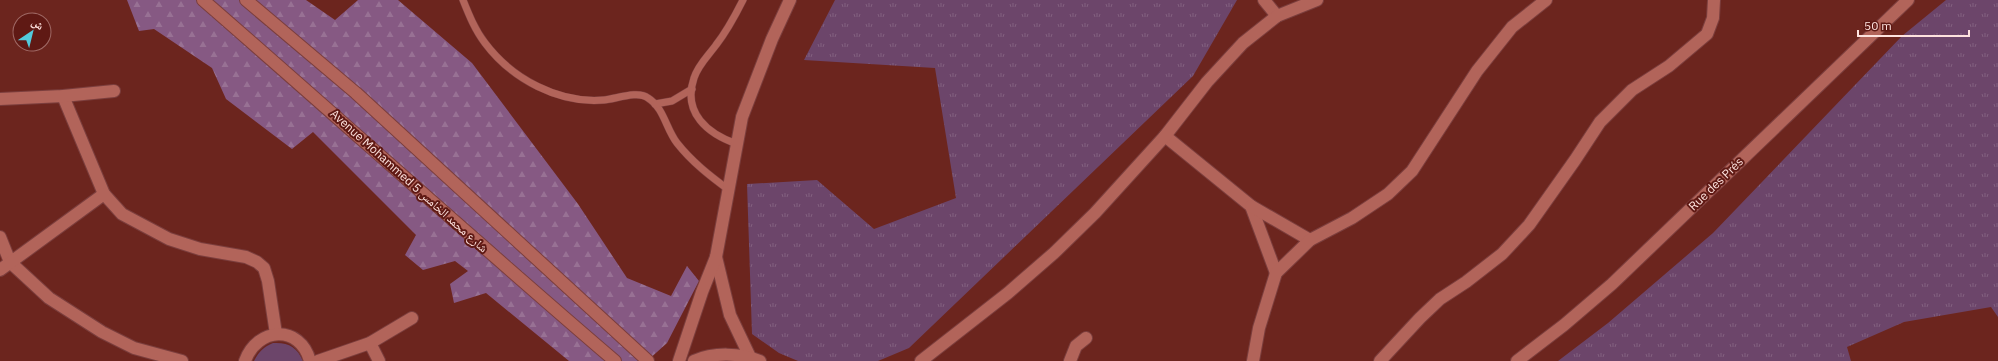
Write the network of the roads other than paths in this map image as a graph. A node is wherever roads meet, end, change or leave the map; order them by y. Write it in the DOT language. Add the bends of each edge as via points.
graph roads {
  1 [pos="203,0"];
  2 [pos="246,0"];
  3 [pos="463,0"];
  4 [pos="743,0"];
  5 [pos="790,0"];
  6 [pos="1264,0"];
  7 [pos="1317,0"];
  8 [pos="1546,0"];
  9 [pos="1714,0"];
  10 [pos="1908,0"];
  11 [pos="1277,16"];
  12 [pos="692,89"];
  13 [pos="114,91"];
  14 [pos="63,96"];
  15 [pos="0,99"];
  16 [pos="655,104"];
  17 [pos="1165,136"];
  18 [pos="737,144"];
  19 [pos="729,190"];
  20 [pos="104,194"];
  21 [pos="1251,206"];
  22 [pos="0,237"];
  23 [pos="1310,240"];
  24 [pos="716,258"];
  25 [pos="10,262"];
  26 [pos="0,270"];
  27 [pos="1276,273"];
  28 [pos="412,318"];
  29 [pos="276,334"];
  30 [pos="1086,338"];
  31 [pos="370,342"];
  32 [pos="755,359"];
  33 [pos="182,361"];
  34 [pos="245,361"];
  35 [pos="310,361"];
  36 [pos="318,361"];
  37 [pos="379,361"];
  38 [pos="615,361"];
  39 [pos="648,361"];
  40 [pos="679,361"];
  41 [pos="694,361"];
  42 [pos="921,361"];
  43 [pos="1070,361"];
  44 [pos="1253,361"];
  45 [pos="1380,361"];
  46 [pos="1517,361"];
  1 -- 38 [label="street, Avenue Mohammed 5 شارع محمد الخامس" via="500,263"];
  2 -- 39 [label="street" via="356,93"];
  3 -- 16 [label="lane" via="485,44 524,80 574,99 599,100 640,94"];
  4 -- 12 [label="lane" via="733,21 700,64"];
  5 -- 18 [label="street" via="742,117"];
  6 -- 11 [label="street"];
  7 -- 11 [label="street"];
  8 -- 23 [label="street" via="1512,27 1478,71 1412,171 1388,194 1352,218"];
  9 -- 45 [label="street" via="1713,18 1707,34 1669,66 1632,90 1605,116 1529,225 1502,254 1440,299"];
  10 -- 46 [label="street, Rue des Prés" via="1612,284"];
  11 -- 17 [label="street" via="1243,43"];
  12 -- 16 [label="lane" via="672,101"];
  12 -- 18 [label="lane" via="692,105 697,117 707,129"];
  13 -- 14 [label="street"];
  14 -- 15 [label="street"];
  14 -- 20 [label="street"];
  16 -- 19 [label="lane" via="676,143 691,159"];
  17 -- 21 [label="street"];
  17 -- 42 [label="street" via="1095,213 1054,253 1008,293"];
  18 -- 19 [label="street"];
  19 -- 24 [label="street"];
  20 -- 25 [label="street"];
  20 -- 29 [label="street" via="122,214 169,239 200,249 246,257 257,262 264,268 268,281"];
  21 -- 23 [label="street"];
  21 -- 27 [label="street"];
  22 -- 25 [label="street"];
  23 -- 27 [label="street"];
  24 -- 32 [label="street" via="730,315"];
  24 -- 40 [label="street"];
  25 -- 26 [label="street"];
  25 -- 33 [label="street" via="49,298 102,332 134,348"];
  27 -- 44 [label="street" via="1259,328"];
  28 -- 31 [label="street"];
  29 -- 34 [label="street" via="265,336 255,342"];
  29 -- 35 [label="street" via="295,339"];
  30 -- 43 [label="street" via="1076,346"];
  31 -- 36 [label="street"];
  31 -- 37 [label="street"];
  32 -- 41 [label="street" via="725,354"];
}
